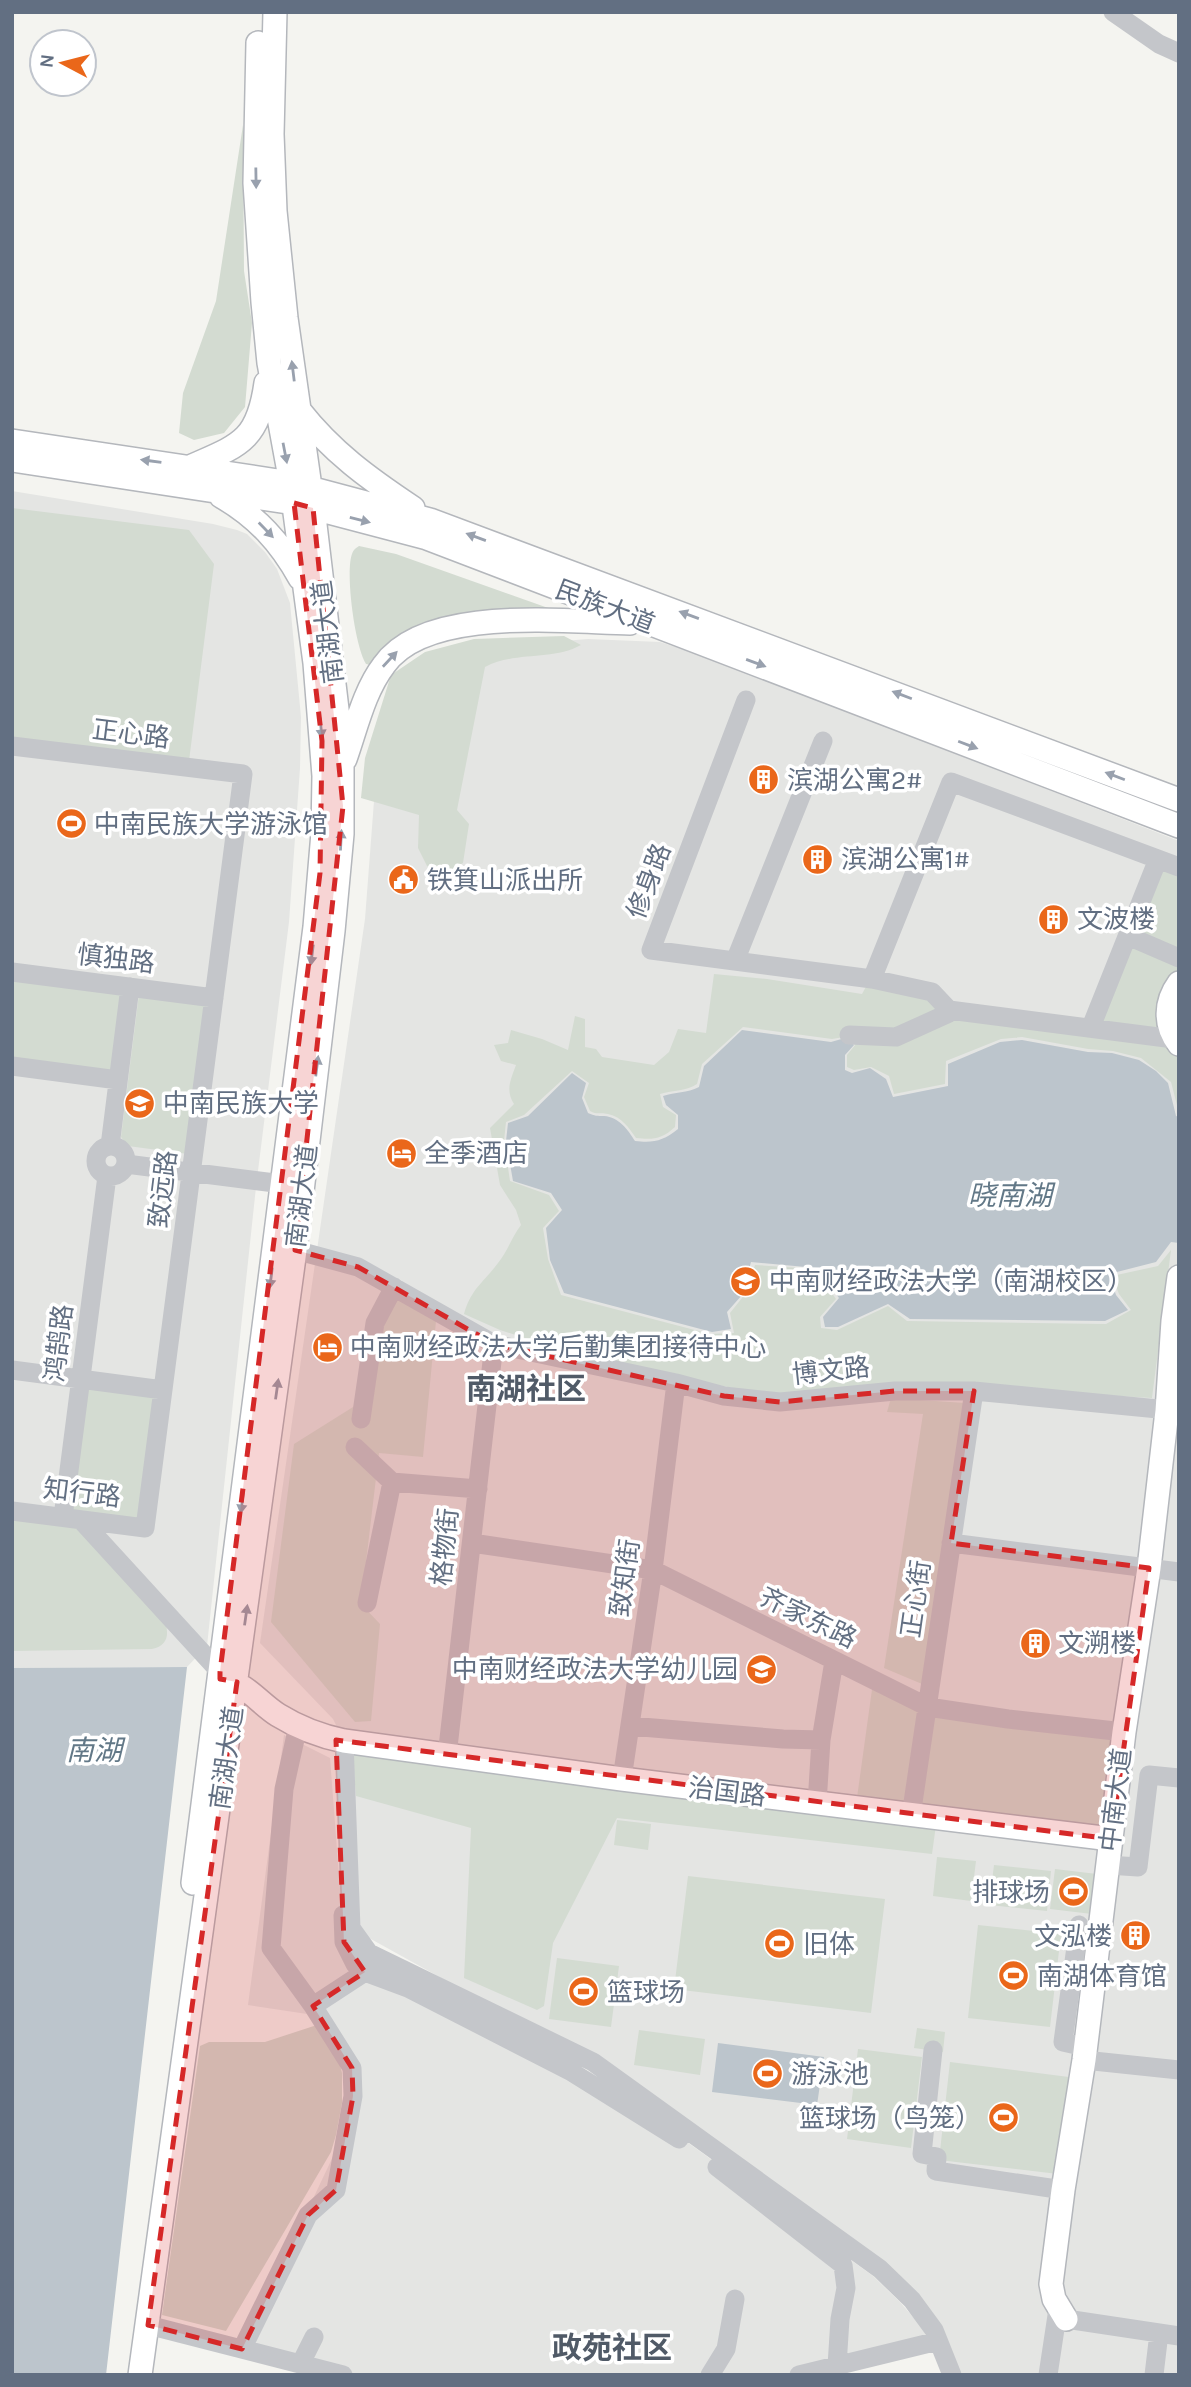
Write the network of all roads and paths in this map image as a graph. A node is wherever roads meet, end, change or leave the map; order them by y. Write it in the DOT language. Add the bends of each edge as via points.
graph roads {
  1 [pos="260,12"];
  2 [pos="275,12"];
  3 [pos="1113,12"];
  4 [pos="1179,53"];
  5 [pos="269,363"];
  6 [pos="298,408"];
  7 [pos="12,441"];
  8 [pos="12,460"];
  9 [pos="190,467"];
  10 [pos="211,490"];
  11 [pos="302,495"];
  12 [pos="430,520"];
  13 [pos="304,587"];
  14 [pos="646,623"];
  15 [pos="746,700"];
  16 [pos="823,740"];
  17 [pos="12,746"];
  18 [pos="342,765"];
  19 [pos="243,774"];
  20 [pos="1179,800"];
  21 [pos="1179,826"];
  22 [pos="1158,859"];
  23 [pos="1179,867"];
  24 [pos="1128,936"];
  25 [pos="1179,958"];
  26 [pos="735,961"];
  27 [pos="12,972"];
  28 [pos="872,979"];
  29 [pos="1179,983"];
  30 [pos="130,987"];
  31 [pos="214,998"];
  32 [pos="949,1013"];
  33 [pos="1091,1027"];
  34 [pos="849,1035"];
  35 [pos="1177,1042"];
  36 [pos="12,1066"];
  37 [pos="118,1080"];
  38 [pos="110,1146"];
  39 [pos="127,1164"];
  40 [pos="191,1172"];
  41 [pos="107,1176"];
  42 [pos="282,1184"];
  43 [pos="295,1250"];
  44 [pos="1179,1277"];
  45 [pos="394,1287"];
  46 [pos="494,1344"];
  47 [pos="12,1370"];
  48 [pos="81,1379"];
  49 [pos="676,1383"];
  50 [pos="163,1390"];
  51 [pos="974,1391"];
  52 [pos="1173,1411"];
  53 [pos="361,1419"];
  54 [pos="355,1447"];
  55 [pos="392,1482"];
  56 [pos="478,1489"];
  57 [pos="12,1511"];
  58 [pos="72,1519"];
  59 [pos="145,1528"];
  60 [pos="472,1543"];
  61 [pos="951,1543"];
  62 [pos="1149,1569"];
  63 [pos="653,1570"];
  64 [pos="1179,1572"];
  65 [pos="368,1603"];
  66 [pos="834,1661"];
  67 [pos="226,1678"];
  68 [pos="928,1707"];
  69 [pos="298,1726"];
  70 [pos="630,1726"];
  71 [pos="1124,1732"];
  72 [pos="340,1740"];
  73 [pos="821,1740"];
  74 [pos="447,1756"];
  75 [pos="622,1779"];
  76 [pos="1179,1779"];
  77 [pos="817,1804"];
  78 [pos="911,1816"];
  79 [pos="1111,1839"];
  80 [pos="1108,1865"];
  81 [pos="1079,1925"];
  82 [pos="365,1972"];
  83 [pos="313,2006"];
  84 [pos="933,2050"];
  85 [pos="1085,2053"];
  86 [pos="1179,2070"];
  87 [pos="1063,2190"];
  88 [pos="735,2299"];
  89 [pos="1062,2314"];
  90 [pos="148,2325"];
  91 [pos="1159,2333"];
  92 [pos="1179,2336"];
  93 [pos="314,2337"];
  94 [pos="938,2341"];
  95 [pos="242,2349"];
  96 [pos="301,2363"];
  97 [pos="837,2365"];
  98 [pos="127,2375"];
  99 [pos="141,2375"];
  100 [pos="342,2375"];
  101 [pos="710,2375"];
  102 [pos="799,2375"];
  103 [pos="952,2375"];
  104 [pos="1048,2375"];
  105 [pos="1154,2375"];
  1 -- 5 [label="main road, 南湖大道, one-way" via="255,183"];
  6 -- 2 [label="main road, 南湖大道, one-way" via="275,211"];
  3 -- 4 [label="street"];
  5 -- 9 [label="main road" via="261,412 253,429 234,447"];
  5 -- 11 [label="main road, 南湖大道, one-way"];
  6 -- 11 [label="main road, 南湖大道"];
  6 -- 12 [label="main road" via="352,466"];
  9 -- 7 [label="main road, 民族大道, one-way"];
  8 -- 10 [label="main road, 民族大道"];
  9 -- 11 [label="main road, 民族大道"];
  10 -- 11 [label="main road, 民族大道"];
  10 -- 13 [label="main road, one-way" via="269,532"];
  11 -- 12 [label="main road, 民族大道"];
  11 -- 13 [label="main road, 南湖大道"];
  11 -- 14 [label="main road, 民族大道, one-way"];
  11 -- 18 [label="main road, 南湖大道"];
  20 -- 12 [label="main road, 民族大道, one-way"];
  13 -- 42 [label="main road, 南湖大道, one-way" via="316,676 324,805 315,928"];
  18 -- 14 [label="main road, one-way" via="376,676 395,652 422,635 481,623"];
  14 -- 21 [label="main road, 民族大道, one-way"];
  15 -- 26 [label="street, 修身路" via="651,950"];
  16 -- 26 [label="street"];
  17 -- 19 [label="street, 正心路"];
  43 -- 18 [label="main road, 南湖大道, one-way" via="336,908"];
  19 -- 31 [label="street, 致远路"];
  22 -- 23 [label="street"];
  22 -- 24 [label="street"];
  22 -- 28 [label="street" via="951,782"];
  24 -- 25 [label="street"];
  24 -- 33 [label="street"];
  26 -- 28 [label="street, 修身路"];
  27 -- 30 [label="street, 慎独路"];
  28 -- 33 [label="street, 修身路" via="933,992 949,1010"];
  29 -- 35 [label="main road" via="1168,1009"];
  30 -- 31 [label="street, 慎独路"];
  30 -- 37 [label="street"];
  31 -- 40 [label="street, 致远路"];
  32 -- 34 [label="street" via="896,1037"];
  33 -- 35 [label="street, 修身路"];
  36 -- 37 [label="street"];
  37 -- 38 [label="street"];
  38 -- 39 [label="street" via="124,1152"];
  38 -- 41 [label="street" via="101,1150 96,1160"];
  39 -- 40 [label="street"];
  39 -- 41 [label="street" via="118,1175"];
  40 -- 42 [label="street"];
  40 -- 50 [label="street, 致远路"];
  41 -- 48 [label="street, 鸿鹄路"];
  42 -- 67 [label="main road, 南湖大道, one-way"];
  43 -- 45 [label="street, 博文路" via="358,1267"];
  67 -- 43 [label="main road, 南湖大道, one-way"];
  44 -- 52 [label="main road, 中南大道" via="1173,1321"];
  45 -- 46 [label="street, 博文路"];
  45 -- 53 [label="street" via="374,1323"];
  46 -- 49 [label="street, 博文路"];
  46 -- 56 [label="street, 格物街"];
  47 -- 48 [label="street"];
  48 -- 50 [label="street"];
  48 -- 58 [label="street, 鸿鹄路"];
  49 -- 51 [label="street, 博文路" via="724,1396 780,1402 895,1391"];
  49 -- 63 [label="street, 致知街"];
  50 -- 59 [label="street, 致远路"];
  51 -- 52 [label="street, 博文路"];
  51 -- 61 [label="street, 正心街"];
  52 -- 62 [label="main road, 中南大道"];
  54 -- 55 [label="street"];
  55 -- 56 [label="street"];
  55 -- 65 [label="street"];
  56 -- 60 [label="street, 格物街"];
  57 -- 58 [label="street, 知行路"];
  58 -- 59 [label="street, 知行路"];
  58 -- 67 [label="street"];
  60 -- 63 [label="street, 齐家东路"];
  60 -- 74 [label="street, 格物街"];
  61 -- 62 [label="street"];
  61 -- 68 [label="street, 正心街"];
  62 -- 64 [label="street"];
  62 -- 71 [label="main road, 中南大道"];
  63 -- 66 [label="street, 齐家东路"];
  63 -- 70 [label="street, 致知街"];
  66 -- 68 [label="street, 齐家东路"];
  66 -- 73 [label="street"];
  67 -- 69 [label="main road, 治国路"];
  67 -- 90 [label="main road, 南湖大道"];
  67 -- 98 [label="main road, 南湖大道"];
  68 -- 71 [label="street, 齐家东路"];
  68 -- 78 [label="street, 正心街"];
  69 -- 72 [label="main road, 治国路"];
  69 -- 83 [label="street" via="284,1789 271,1948"];
  70 -- 73 [label="street"];
  70 -- 75 [label="street, 致知街"];
  71 -- 79 [label="main road, 中南大道"];
  72 -- 74 [label="main road, 治国路"];
  72 -- 82 [label="street" via="334,1774 344,1942 355,1964"];
  72 -- 94 [label="street" via="351,1928 369,1953 593,2062 880,2269 912,2300"];
  73 -- 77 [label="street"];
  74 -- 75 [label="main road, 治国路"];
  75 -- 77 [label="main road, 治国路"];
  76 -- 80 [label="street" via="1149,1775 1138,1867"];
  77 -- 78 [label="main road, 治国路"];
  78 -- 79 [label="main road, 治国路"];
  79 -- 80 [label="main road, 中南大道"];
  80 -- 85 [label="main road, 中南大道"];
  81 -- 85 [label="street" via="1063,2042"];
  82 -- 83 [label="street"];
  82 -- 97 [label="street" via="408,1988 618,2100 692,2148 843,2265 846,2288"];
  83 -- 95 [label="street" via="352,2068 353,2096 336,2190 308,2215"];
  84 -- 87 [label="street" via="922,2154 937,2157 936,2171"];
  85 -- 86 [label="street"];
  85 -- 87 [label="main road, 中南大道"];
  87 -- 89 [label="main road, 中南大道" via="1051,2284"];
  88 -- 101 [label="street" via="726,2348"];
  89 -- 91 [label="street"];
  89 -- 104 [label="street"];
  90 -- 95 [label="street"];
  90 -- 99 [label="main road, 南湖大道"];
  91 -- 92 [label="street"];
  91 -- 105 [label="street"];
  93 -- 96 [label="street"];
  94 -- 97 [label="street"];
  94 -- 103 [label="street"];
  95 -- 96 [label="street"];
  96 -- 100 [label="street"];
  97 -- 102 [label="street"];
}
